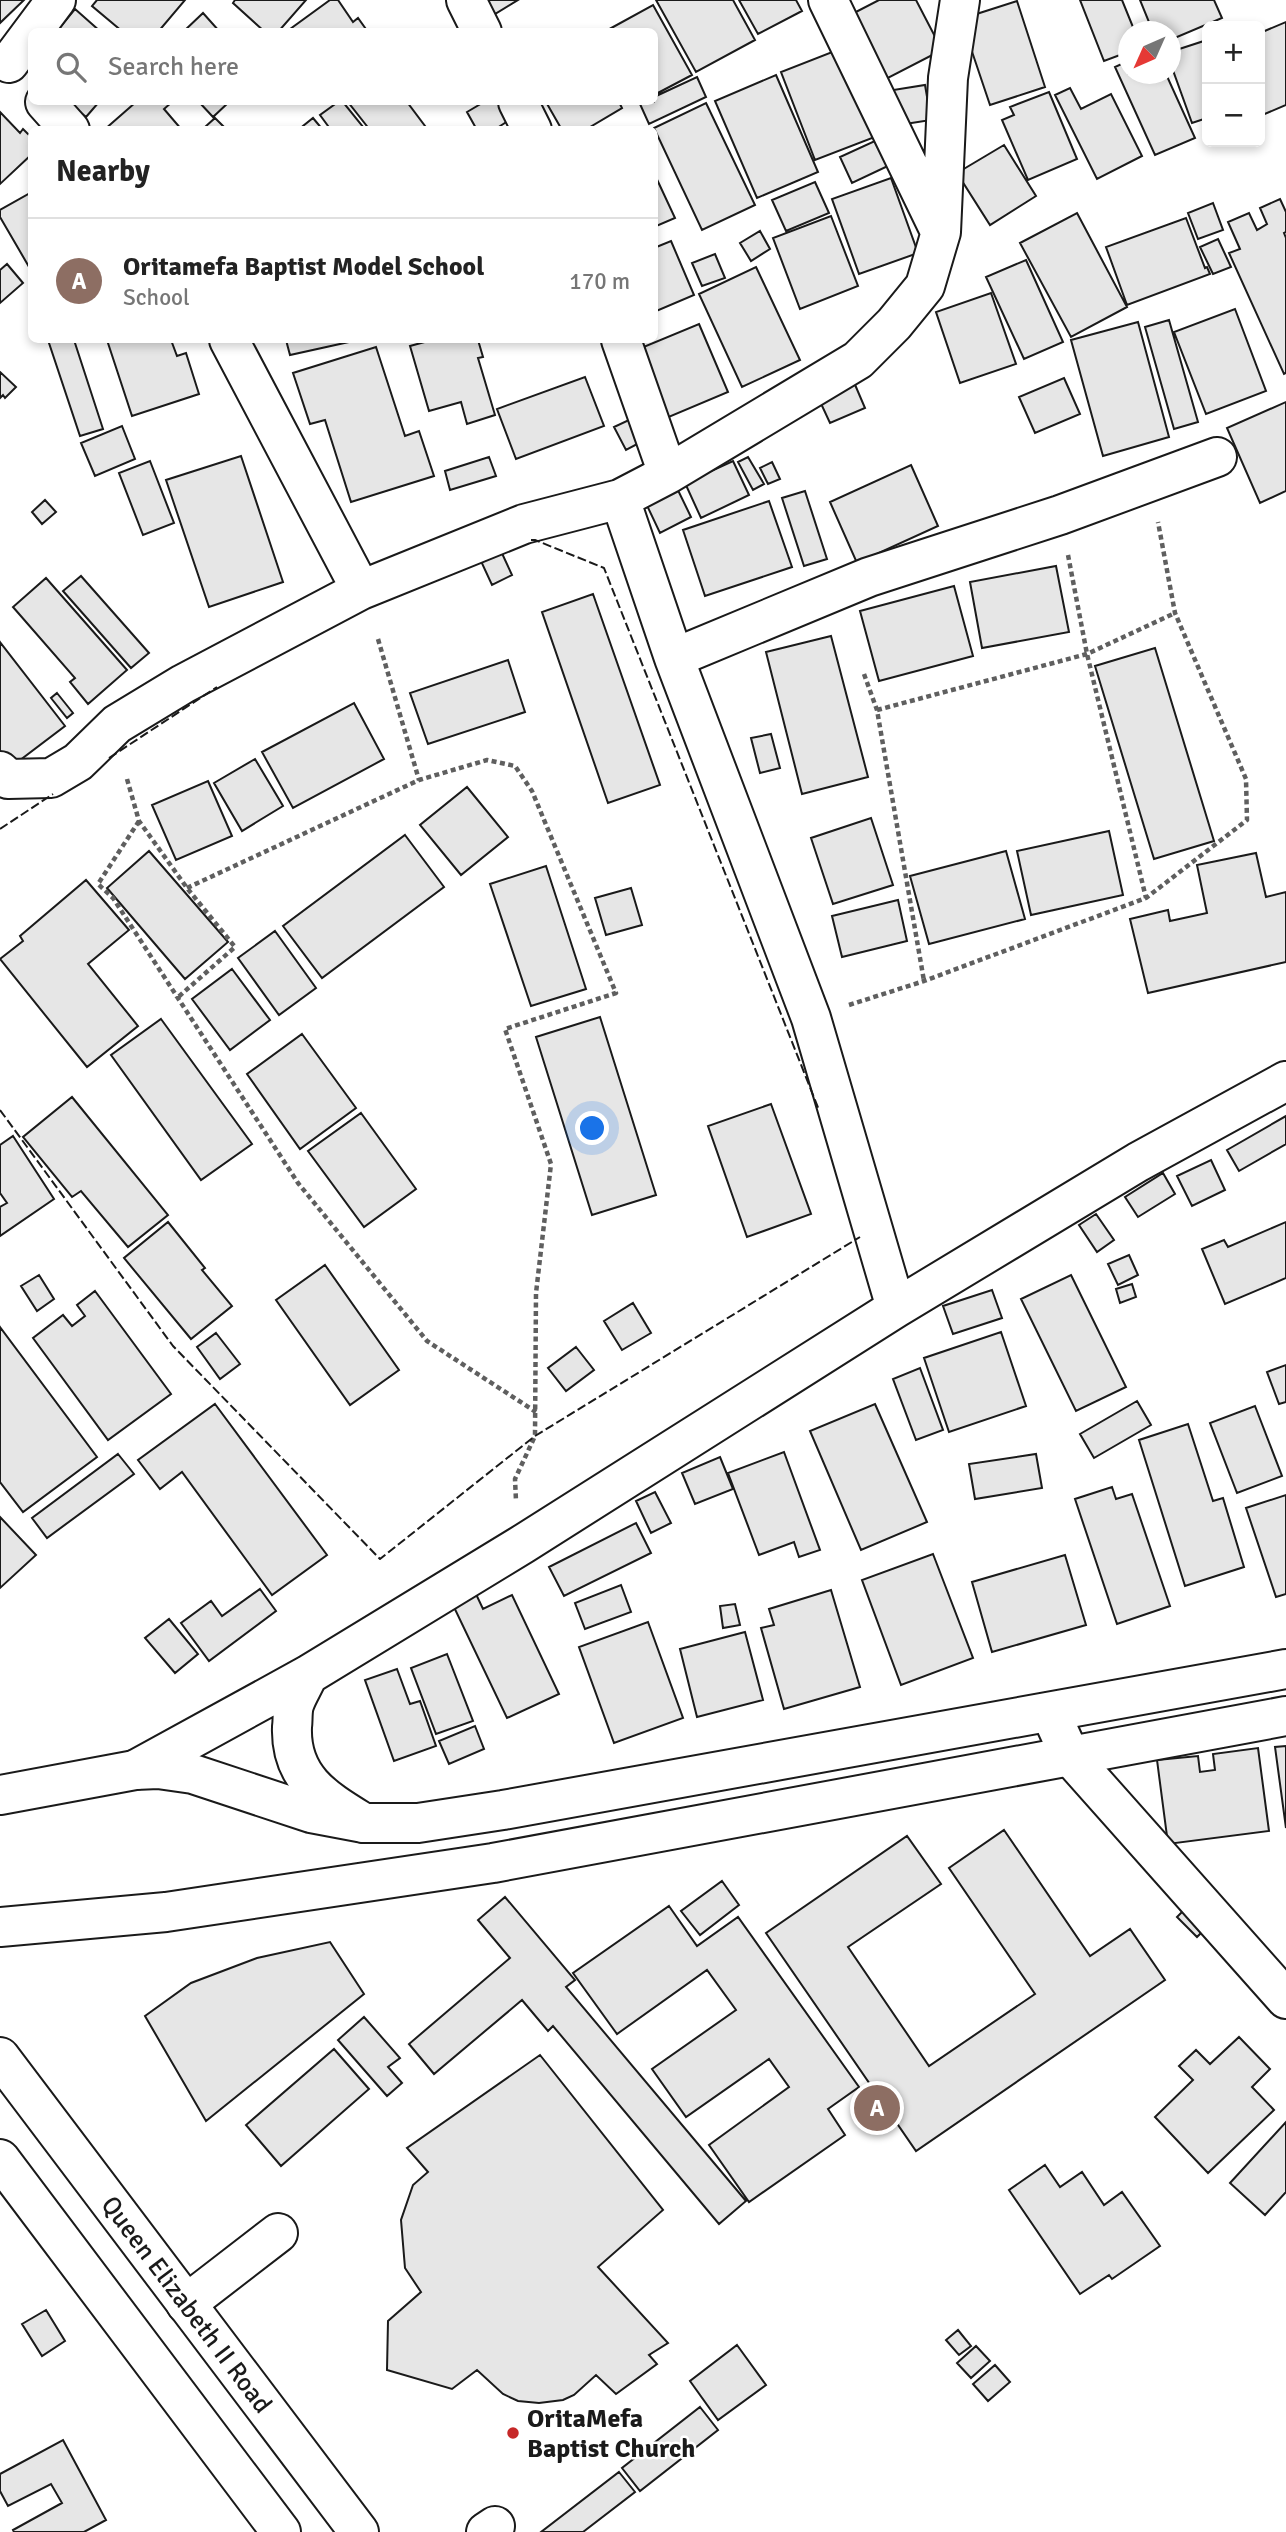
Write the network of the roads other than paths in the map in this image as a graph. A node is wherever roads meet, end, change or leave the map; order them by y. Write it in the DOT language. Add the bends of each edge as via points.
graph roads {
  1 [pos="56,0"];
  2 [pos="466,0"];
  3 [pos="828,0"];
  4 [pos="960,0"];
  5 [pos="38,28"];
  6 [pos="480,28"];
  7 [pos="28,44"];
  8 [pos="13,68"];
  9 [pos="48,105"];
  10 [pos="520,105"];
  11 [pos="66,126"];
  12 [pos="530,126"];
  13 [pos="941,232"];
  14 [pos="231,343"];
  15 [pos="622,343"];
  16 [pos="1217,457"];
  17 [pos="668,474"];
  18 [pos="620,499"];
  19 [pos="361,590"];
  20 [pos="674,658"];
  21 [pos="0,771"];
  22 [pos="1286,1082"];
  23 [pos="897,1308"];
  24 [pos="1286,1669"];
  25 [pos="308,1675"];
  26 [pos="1050,1712"];
  27 [pos="1286,1716"];
  28 [pos="1070,1756"];
  29 [pos="135,1770"];
  30 [pos="0,1795"];
  31 [pos="364,1823"];
  32 [pos="0,1927"];
  33 [pos="1286,1999"];
  34 [pos="7,2067"];
  35 [pos="0,2159"];
  36 [pos="278,2233"];
  37 [pos="186,2304"];
  38 [pos="281,2532"];
  39 [pos="359,2532"];
  1 -- 5 [label="main road"];
  2 -- 6 [label="main road"];
  3 -- 13 [label="main road"];
  4 -- 13 [label="main road" via="948,78"];
  7 -- 8 [label="main road"];
  9 -- 11 [label="main road"];
  10 -- 12 [label="main road"];
  13 -- 17 [label="main road" via="925,286 858,360"];
  14 -- 19 [label="main road"];
  15 -- 17 [label="main road"];
  16 -- 20 [label="main road" via="1151,484 869,578"];
  17 -- 18 [label="main road"];
  18 -- 19 [label="main road" via="524,524"];
  18 -- 20 [label="main road"];
  19 -- 21 [label="main road" via="128,717 78,762 51,778 8,779"];
  20 -- 23 [label="main road" via="811,1018"];
  22 -- 23 [label="main road" via="1138,1162"];
  23 -- 25 [label="main road"];
  24 -- 26 [label="main road"];
  25 -- 29 [label="main road"];
  25 -- 31 [label="main road" via="293,1706 296,1760 309,1783"];
  26 -- 28 [label="main road"];
  26 -- 31 [label="main road" via="503,1810 418,1822"];
  27 -- 28 [label="main road"];
  28 -- 32 [label="main road" via="493,1863 166,1912"];
  28 -- 33 [label="main road"];
  29 -- 30 [label="main road"];
  29 -- 31 [label="main road" via="193,1774 311,1812"];
  34 -- 37 [label="main road, Queen Elizabeth II Road"];
  35 -- 38 [label="main road"];
  36 -- 37 [label="main road"];
  37 -- 39 [label="main road, Queen Elizabeth II Road"];
}
